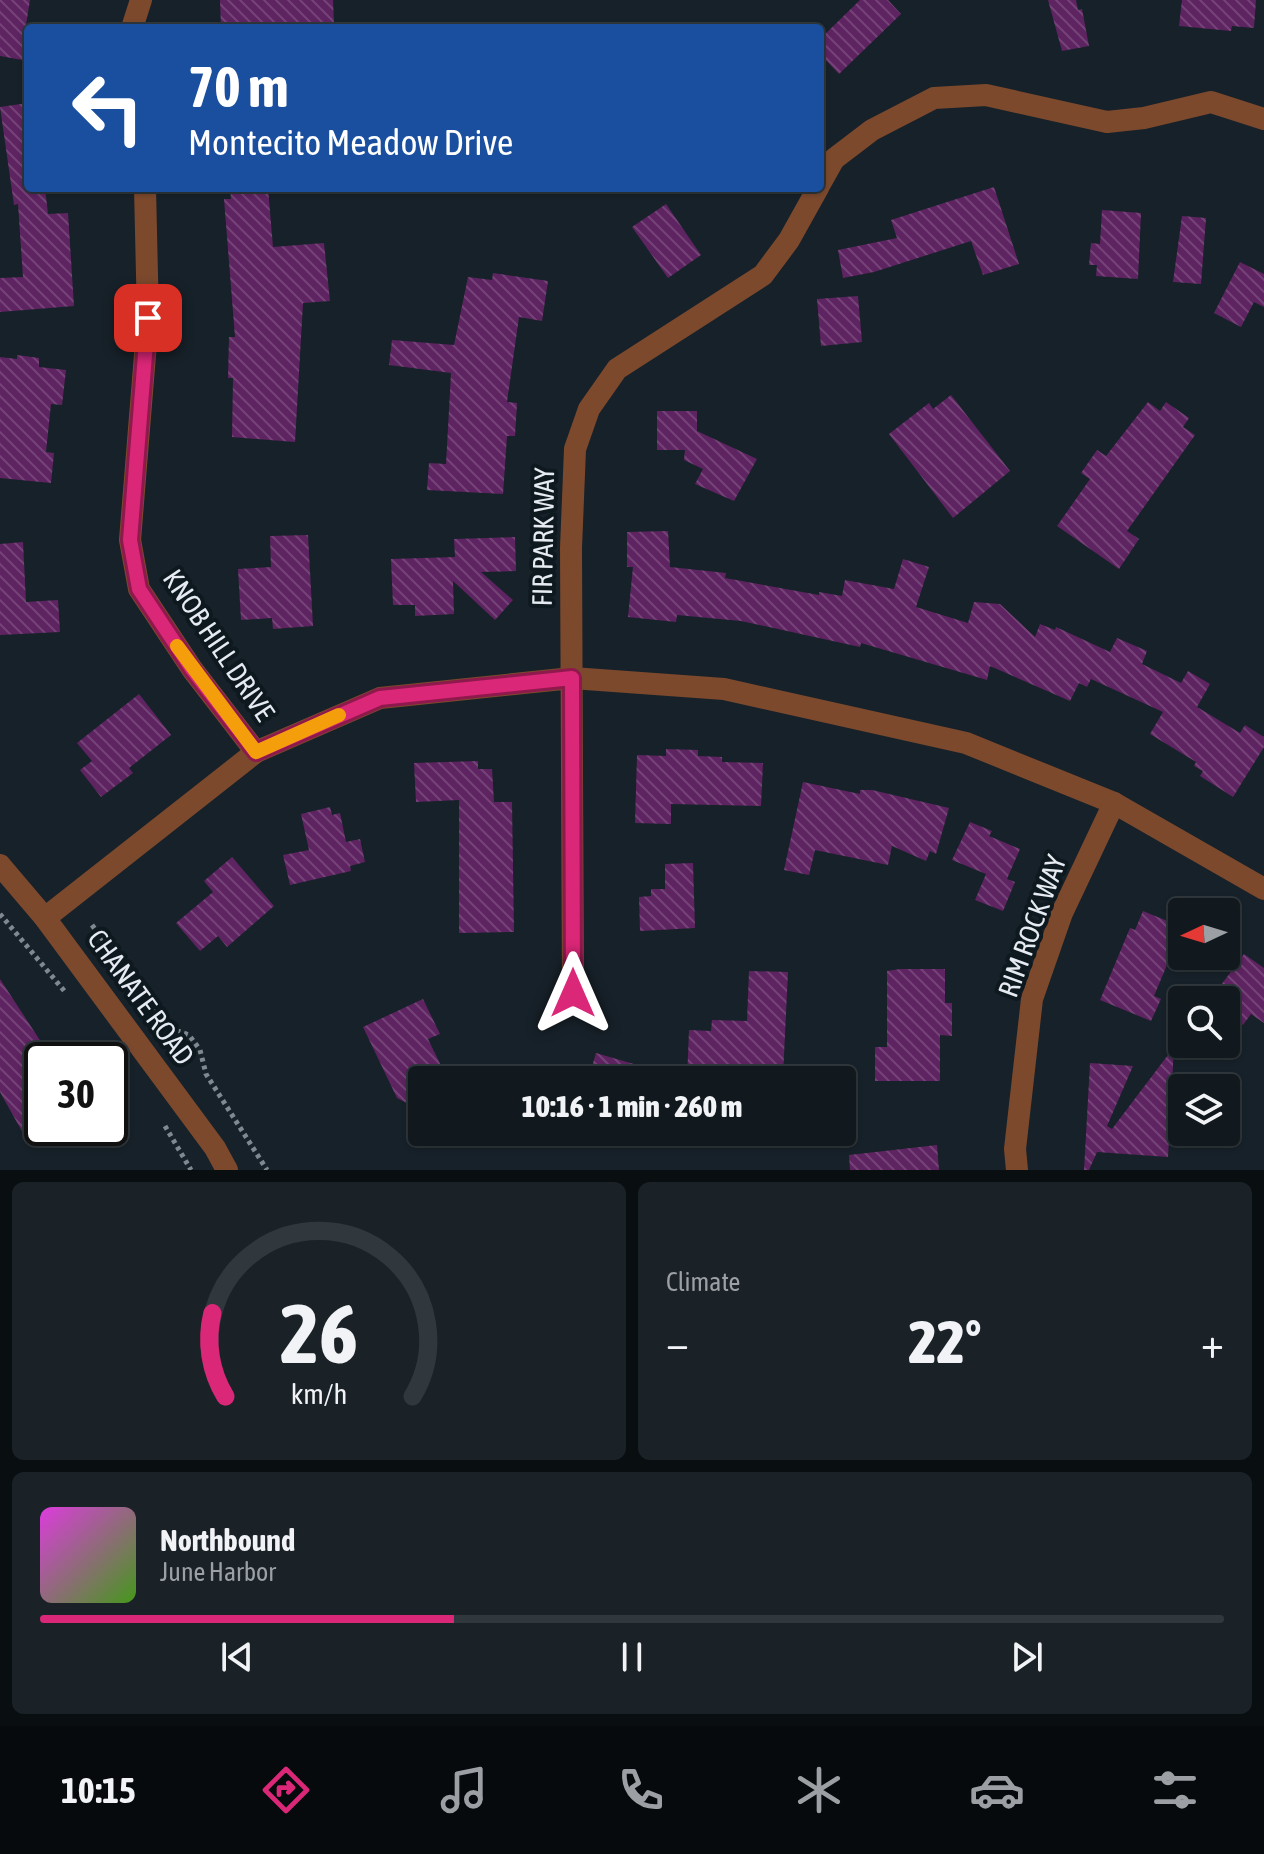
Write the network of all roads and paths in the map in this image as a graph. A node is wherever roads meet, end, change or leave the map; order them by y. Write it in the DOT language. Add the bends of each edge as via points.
graph roads {
  1 [pos="141,0"];
  2 [pos="133,24"];
  3 [pos="1264,119"];
  4 [pos="824,177"];
  5 [pos="145,192"];
  6 [pos="816,192"];
  7 [pos="572,678"];
  8 [pos="256,752"];
  9 [pos="1114,803"];
  10 [pos="0,865"];
  11 [pos="1264,889"];
  12 [pos="0,914"];
  13 [pos="45,918"];
  14 [pos="92,925"];
  15 [pos="573,993"];
  16 [pos="74,1003"];
  17 [pos="159,1117"];
  18 [pos="191,1170"];
  19 [pos="227,1170"];
  20 [pos="267,1170"];
  21 [pos="1017,1170"];
  1 -- 2 [label="street"];
  3 -- 4 [label="street, FIR PARK WAY" via="1211,102 1107,122 986,95 934,98 872,130 834,159"];
  5 -- 8 [label="street, KNOB HILL DRIVE" via="148,318 130,540 139,589"];
  6 -- 7 [label="street, FIR PARK WAY" via="763,275 617,369 589,409 575,449 572,495"];
  7 -- 8 [label="street" via="380,698"];
  7 -- 9 [label="street" via="724,689 966,743"];
  7 -- 15 [label="street, FIR PARK WAY"];
  8 -- 13 [label="street"];
  9 -- 11 [label="street"];
  9 -- 21 [label="street, RIM ROCK WAY" via="1062,913 1032,999"];
  10 -- 13 [label="street, CHANATE ROAD"];
  12 -- 16 [label="path"];
  13 -- 19 [label="street, CHANATE ROAD"];
  14 -- 20 [label="path" via="150,1004 200,1050 206,1074"];
  17 -- 18 [label="path"];
}
